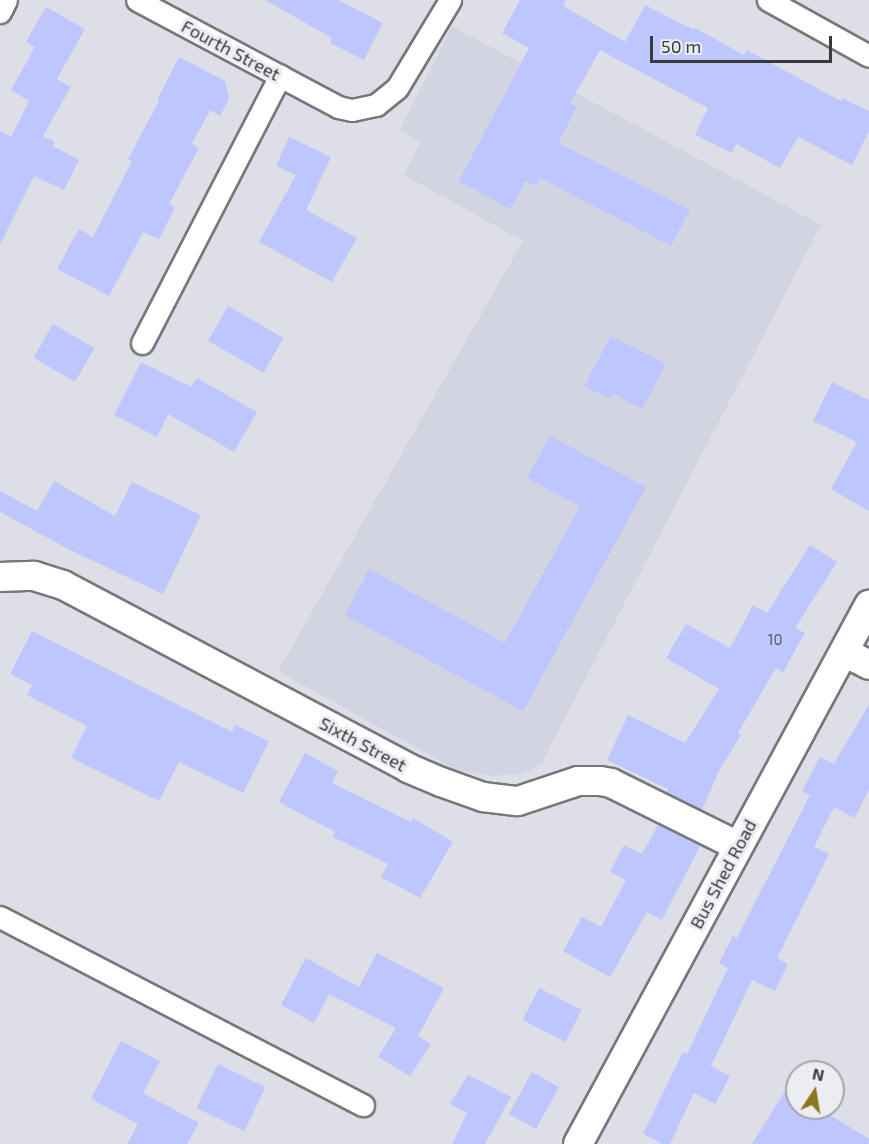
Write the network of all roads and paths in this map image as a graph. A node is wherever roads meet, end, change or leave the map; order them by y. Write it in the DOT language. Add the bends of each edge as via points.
graph roads {
  1 [pos="6,0"];
  2 [pos="137,0"];
  3 [pos="450,0"];
  4 [pos="768,0"];
  5 [pos="797,7"];
  6 [pos="0,12"];
  7 [pos="869,56"];
  8 [pos="280,76"];
  9 [pos="142,343"];
  10 [pos="0,577"];
  11 [pos="869,605"];
  12 [pos="844,652"];
  13 [pos="869,665"];
  14 [pos="738,846"];
  15 [pos="0,916"];
  16 [pos="363,1105"];
  17 [pos="578,1144"];
  1 -- 6 [label="street"];
  2 -- 8 [label="street, Fourth Street"];
  3 -- 8 [label="street, Fourth Street" via="397,88 376,105 352,110 338,107"];
  4 -- 5 [label="street"];
  5 -- 7 [label="street"];
  8 -- 9 [label="street"];
  10 -- 14 [label="street, Sixth Street" via="34,576 63,585 441,782 483,797 518,801 578,781 611,783"];
  11 -- 12 [label="street, Bus Shed Road"];
  12 -- 13 [label="street"];
  12 -- 14 [label="street, Bus Shed Road"];
  14 -- 17 [label="street, Bus Shed Road"];
  15 -- 16 [label="street"];
}
